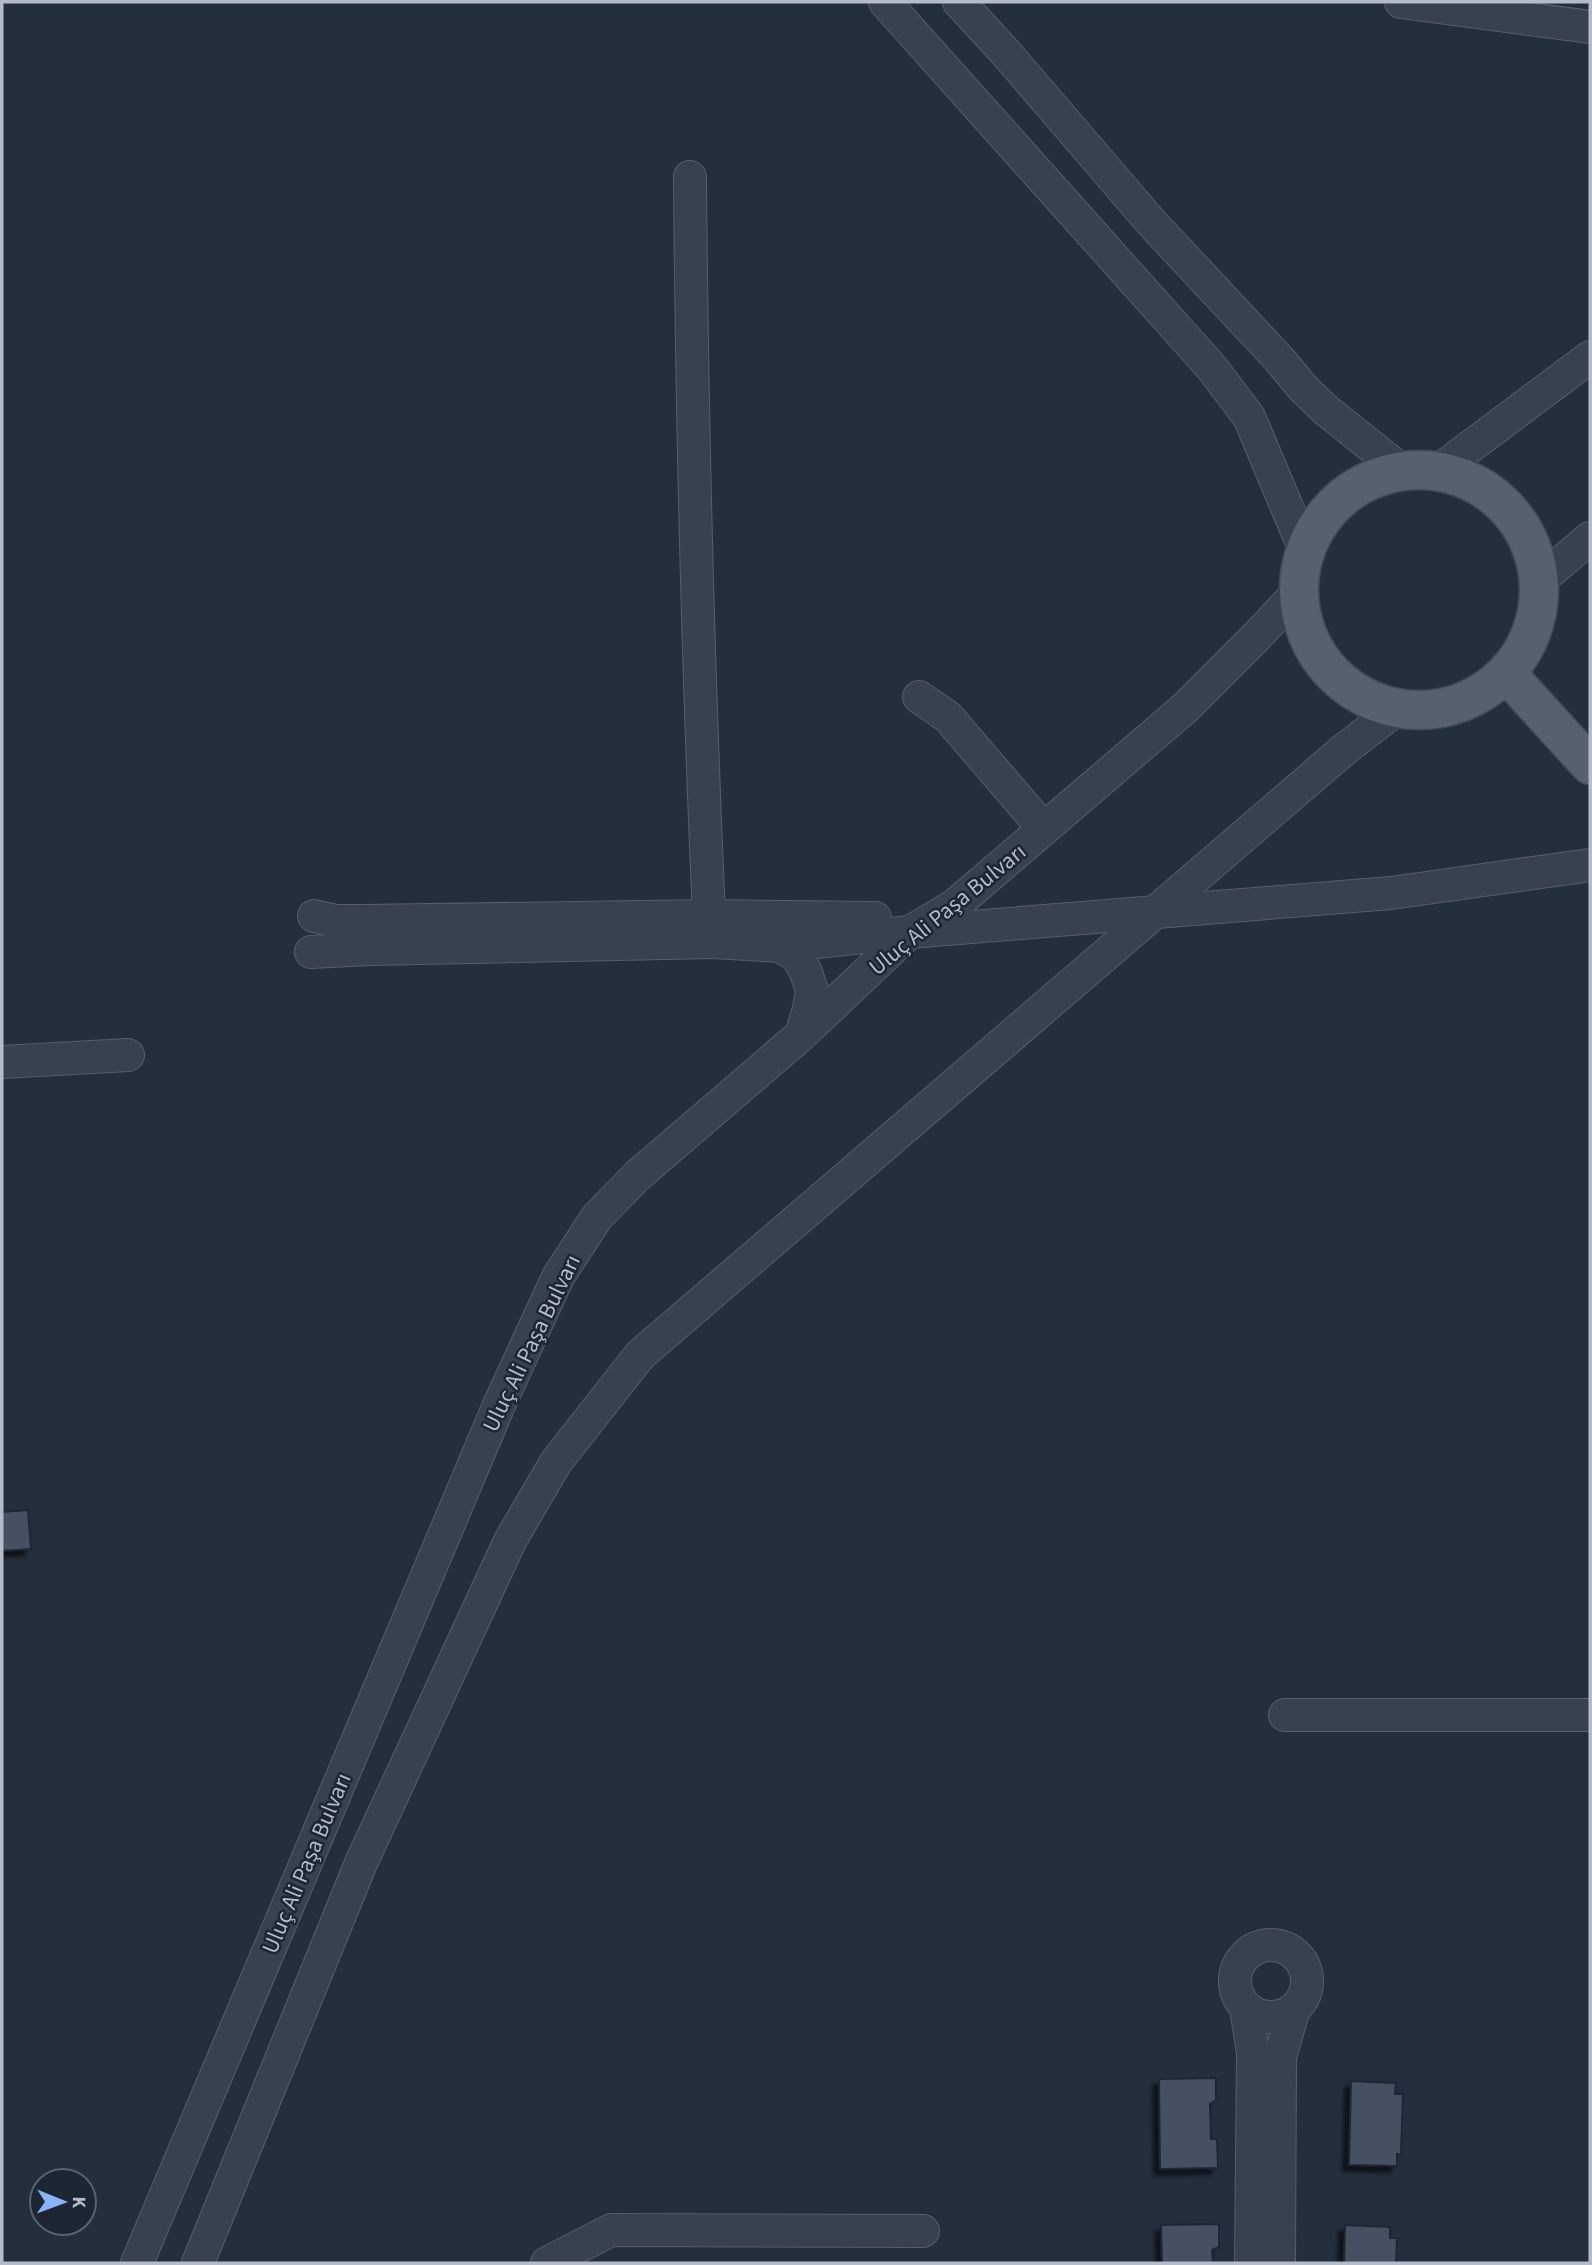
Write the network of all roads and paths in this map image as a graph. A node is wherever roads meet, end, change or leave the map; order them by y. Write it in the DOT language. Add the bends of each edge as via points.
graph roads {
  1 [pos="885,2"];
  2 [pos="959,2"];
  3 [pos="1401,2"];
  4 [pos="1590,27"];
  5 [pos="690,177"];
  6 [pos="1590,357"];
  7 [pos="1401,470"];
  8 [pos="1439,470"];
  9 [pos="1590,538"];
  10 [pos="1306,550"];
  11 [pos="1539,581"];
  12 [pos="1300,590"];
  13 [pos="1506,673"];
  14 [pos="919,696"];
  15 [pos="1398,708"];
  16 [pos="1590,765"];
  17 [pos="1044,829"];
  18 [pos="1590,865"];
  19 [pos="955,905"];
  20 [pos="1155,914"];
  21 [pos="314,916"];
  22 [pos="711,929"];
  23 [pos="910,932"];
  24 [pos="779,946"];
  25 [pos="311,952"];
  26 [pos="801,1035"];
  27 [pos="128,1055"];
  28 [pos="2,1062"];
  29 [pos="1285,1715"];
  30 [pos="1590,1715"];
  31 [pos="1246,2008"];
  32 [pos="1294,2009"];
  33 [pos="923,2231"];
  34 [pos="137,2263"];
  35 [pos="198,2263"];
  36 [pos="547,2263"];
  37 [pos="1251,2263"];
  38 [pos="1279,2263"];
  1 -- 10 [label="street" via="1212,368 1249,417"];
  2 -- 7 [label="street" via="1304,389"];
  3 -- 4 [label="street"];
  5 -- 22 [label="street" via="699,693"];
  6 -- 8 [label="street"];
  7 -- 8 [label="main road"];
  7 -- 10 [label="main road" via="1366,481 1335,503"];
  8 -- 11 [label="main road" via="1475,483 1507,508 1530,542"];
  9 -- 11 [label="street"];
  10 -- 12 [label="main road"];
  11 -- 13 [label="main road" via="1532,630"];
  12 -- 15 [label="main road" via="1304,624 1320,659 1346,686"];
  12 -- 17 [label="street, Uluç Ali Paşa Bulvarı" via="1185,708"];
  13 -- 15 [label="main road" via="1456,704 1437,709"];
  13 -- 16 [label="main road"];
  14 -- 17 [label="street" via="948,717"];
  15 -- 20 [label="street"];
  17 -- 19 [label="street, Uluç Ali Paşa Bulvarı"];
  18 -- 20 [label="street" via="1391,893"];
  19 -- 22 [label="street" via="917,915"];
  19 -- 23 [label="street, Uluç Ali Paşa Bulvarı"];
  20 -- 23 [label="street"];
  20 -- 35 [label="street" via="640,1355 556,1462 510,1541 361,1863"];
  21 -- 22 [label="street" via="363,922"];
  22 -- 24 [label="street"];
  22 -- 25 [label="street"];
  23 -- 24 [label="street"];
  23 -- 26 [label="street, Uluç Ali Paşa Bulvarı"];
  24 -- 26 [label="street" via="796,955 811,990"];
  26 -- 34 [label="street, Uluç Ali Paşa Bulvarı" via="637,1176 597,1217 558,1277 499,1405"];
  27 -- 28 [label="street"];
  29 -- 30 [label="street"];
  31 -- 32 [label="street" via="1265,2017"];
  31 -- 32 [label="street" via="1236,1989 1238,1967 1253,1950 1276,1946 1288,1950 1304,1966 1306,1989"];
  31 -- 37 [label="street" via="1253,2053"];
  32 -- 38 [label="street" via="1280,2057"];
  33 -- 36 [label="street" via="611,2230"];
}
